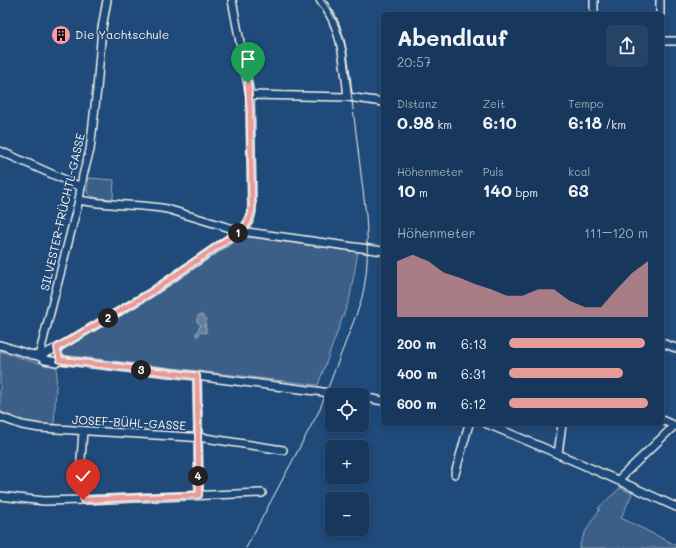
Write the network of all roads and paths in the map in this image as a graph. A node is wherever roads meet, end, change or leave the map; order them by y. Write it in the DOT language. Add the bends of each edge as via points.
graph roads {
  1 [pos="108,0"];
  2 [pos="232,0"];
  3 [pos="320,0"];
  4 [pos="594,0"];
  5 [pos="660,0"];
  6 [pos="594,12"];
  7 [pos="660,12"];
  8 [pos="664,41"];
  9 [pos="676,41"];
  10 [pos="250,95"];
  11 [pos="348,97"];
  12 [pos="381,102"];
  13 [pos="0,151"];
  14 [pos="81,187"];
  15 [pos="79,200"];
  16 [pos="240,231"];
  17 [pos="381,251"];
  18 [pos="664,344"];
  19 [pos="0,345"];
  20 [pos="57,348"];
  21 [pos="676,348"];
  22 [pos="39,356"];
  23 [pos="60,360"];
  24 [pos="197,376"];
  25 [pos="325,392"];
  26 [pos="369,398"];
  27 [pos="381,401"];
  28 [pos="0,417"];
  29 [pos="676,418"];
  30 [pos="673,425"];
  31 [pos="468,426"];
  32 [pos="491,426"];
  33 [pos="562,426"];
  34 [pos="82,431"];
  35 [pos="198,438"];
  36 [pos="283,450"];
  37 [pos="558,454"];
  38 [pos="455,474"];
  39 [pos="618,480"];
  40 [pos="262,493"];
  41 [pos="199,495"];
  42 [pos="0,496"];
  43 [pos="83,500"];
  44 [pos="676,507"];
  1 -- 14 [label="street, SILVESTER-FRÜCHTL-GASSE" via="102,28 91,145"];
  2 -- 10 [label="street"];
  3 -- 11 [label="street" via="331,16 343,50"];
  4 -- 6 [label="street"];
  5 -- 7 [label="street"];
  8 -- 9 [label="street"];
  10 -- 11 [label="street"];
  10 -- 16 [label="street" via="252,212 249,221"];
  11 -- 12 [label="street"];
  13 -- 14 [label="street"];
  14 -- 15 [label="street, SILVESTER-FRÜCHTL-GASSE"];
  15 -- 16 [label="street" via="167,209"];
  15 -- 22 [label="street, SILVESTER-FRÜCHTL-GASSE"];
  16 -- 17 [label="street"];
  16 -- 20 [label="street" via="150,293"];
  18 -- 21 [label="street"];
  19 -- 22 [label="street"];
  20 -- 22 [label="street"];
  20 -- 23 [label="street"];
  22 -- 23 [label="street" via="45,360"];
  23 -- 24 [label="street"];
  24 -- 25 [label="street, bridge"];
  24 -- 35 [label="street"];
  26 -- 27 [label="street"];
  28 -- 34 [label="street, JOSEF-BÜHL-GASSE" via="22,425"];
  29 -- 30 [label="street"];
  30 -- 39 [label="street"];
  31 -- 38 [label="street"];
  32 -- 37 [label="street"];
  33 -- 37 [label="street"];
  34 -- 35 [label="street, JOSEF-BÜHL-GASSE"];
  34 -- 43 [label="street"];
  35 -- 36 [label="street, JOSEF-BÜHL-GASSE"];
  35 -- 41 [label="street"];
  37 -- 39 [label="street"];
  39 -- 44 [label="street"];
  40 -- 41 [label="street"];
  41 -- 43 [label="street"];
  42 -- 43 [label="street"];
}
